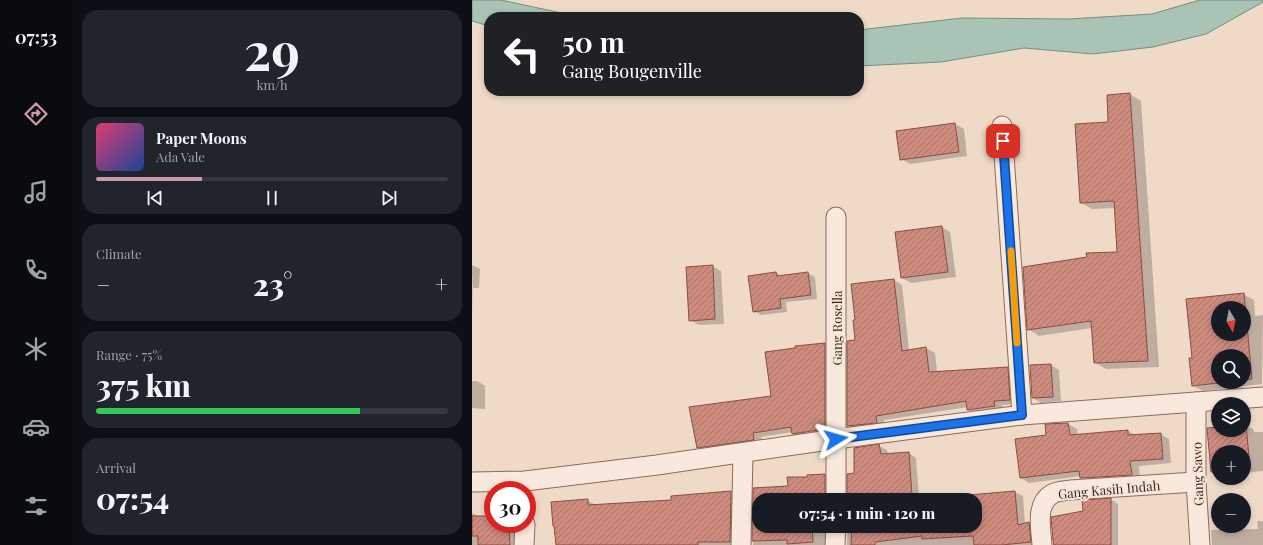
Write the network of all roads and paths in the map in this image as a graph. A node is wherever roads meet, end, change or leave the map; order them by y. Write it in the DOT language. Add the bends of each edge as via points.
graph roads {
  1 [pos="1002,126"];
  2 [pos="836,217"];
  3 [pos="1263,397"];
  4 [pos="1196,402"];
  5 [pos="1022,415"];
  6 [pos="836,439"];
  7 [pos="744,453"];
  8 [pos="472,482"];
  9 [pos="1196,482"];
  10 [pos="484,483"];
  11 [pos="536,484"];
  12 [pos="836,493"];
  13 [pos="525,533"];
  14 [pos="836,533"];
  15 [pos="524,545"];
  16 [pos="741,545"];
  17 [pos="835,545"];
  18 [pos="1042,545"];
  19 [pos="1200,545"];
  1 -- 5 [label="street"];
  2 -- 6 [label="street, Gang Rosella"];
  3 -- 4 [label="street"];
  4 -- 5 [label="street"];
  4 -- 9 [label="street, Gang Sawo"];
  5 -- 6 [label="street"];
  6 -- 7 [label="street"];
  6 -- 12 [label="street, Gang Rosella"];
  7 -- 11 [label="street"];
  7 -- 16 [label="street"];
  8 -- 10 [label="street"];
  9 -- 18 [label="street, Gang Kasih Indah" via="1070,490 1052,494 1045,500 1041,510"];
  9 -- 19 [label="street, Gang Sawo"];
  13 -- 15 [label="street"];
  14 -- 17 [label="street"];
}
